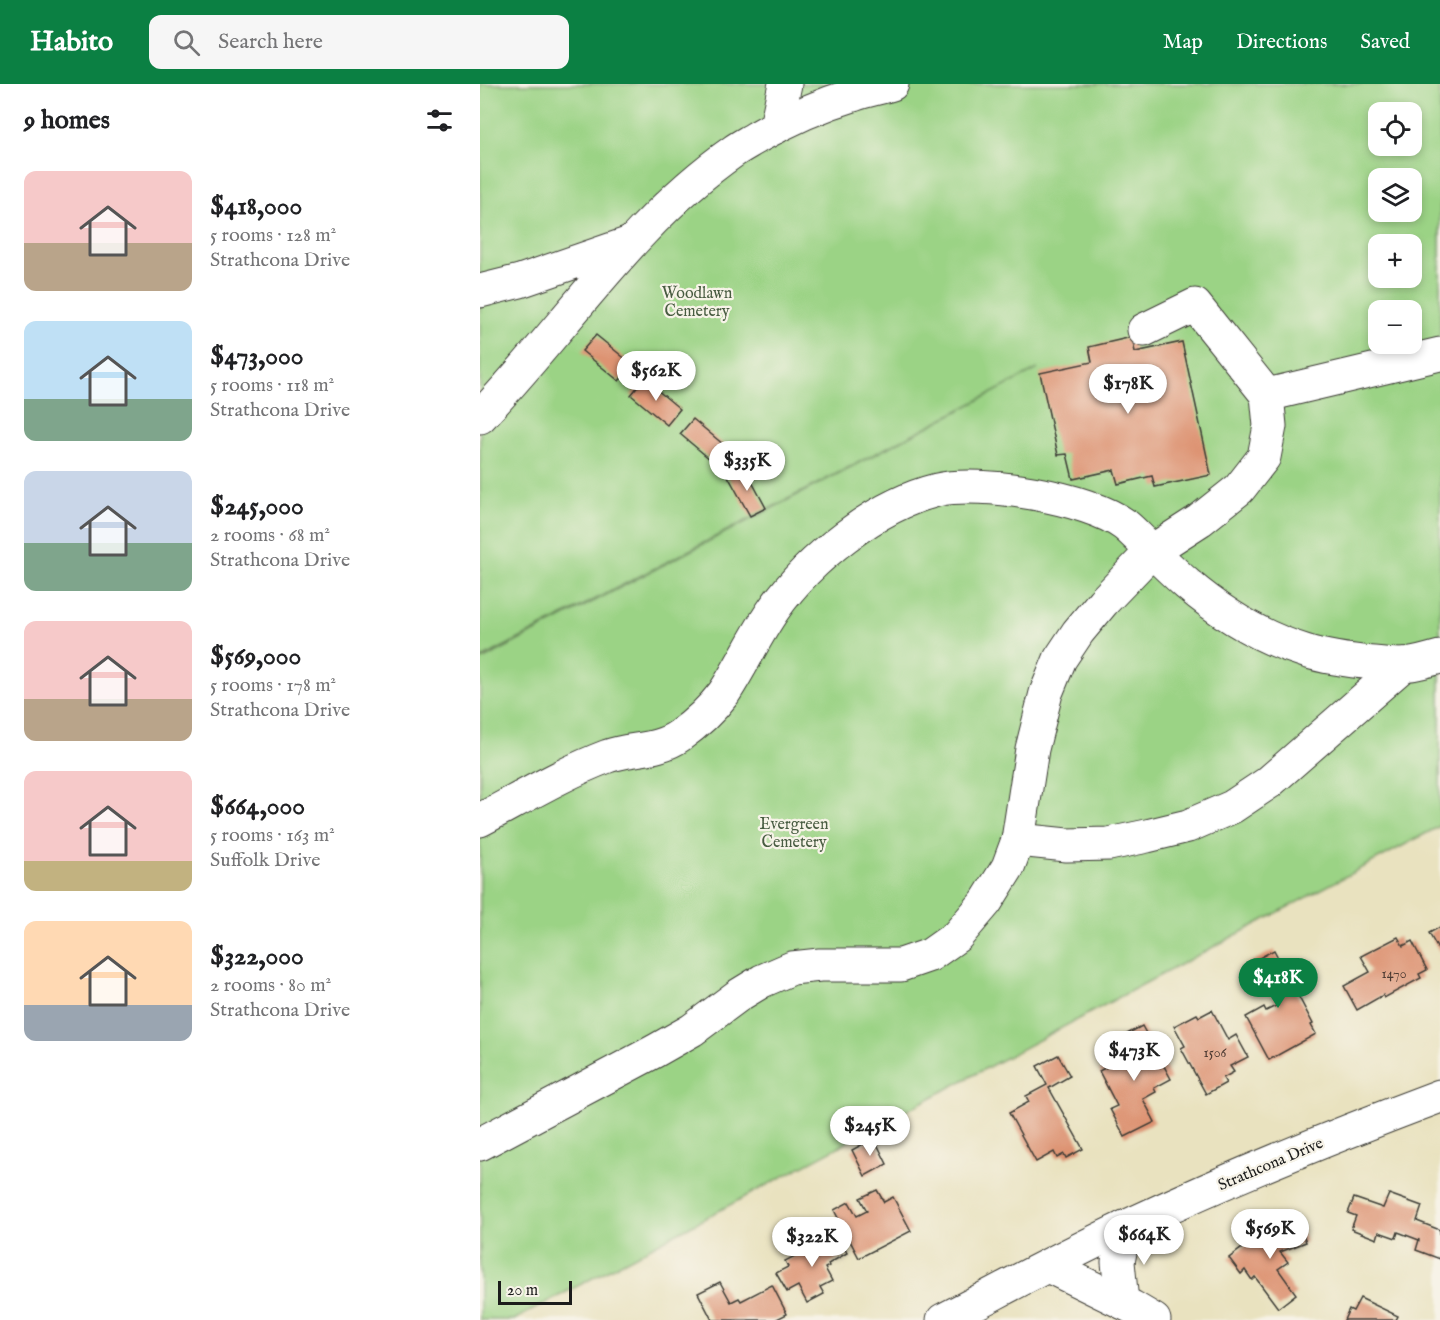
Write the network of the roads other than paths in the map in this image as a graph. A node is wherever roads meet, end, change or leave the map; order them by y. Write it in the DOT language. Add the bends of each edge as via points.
graph roads {
  1 [pos="785,84"];
  2 [pos="892,84"];
  3 [pos="776,127"];
  4 [pos="632,242"];
  5 [pos="480,291"];
  6 [pos="1144,330"];
  7 [pos="1440,354"];
  8 [pos="1268,395"];
  9 [pos="480,417"];
  10 [pos="1152,551"];
  11 [pos="1440,657"];
  12 [pos="1403,665"];
  13 [pos="480,820"];
  14 [pos="1018,840"];
  15 [pos="1440,1096"];
  16 [pos="1408,1108"];
  17 [pos="1440,1121"];
  18 [pos="480,1144"];
  19 [pos="1125,1227"];
  20 [pos="1048,1266"];
  21 [pos="1122,1302"];
  22 [pos="944,1320"];
  23 [pos="1154,1320"];
  1 -- 3 [label="street"];
  2 -- 3 [label="street" via="852,95"];
  3 -- 4 [label="street" via="735,150 698,179"];
  4 -- 5 [label="street"];
  4 -- 9 [label="street"];
  6 -- 8 [label="street" via="1195,305"];
  7 -- 8 [label="street"];
  8 -- 10 [label="street" via="1270,426 1264,457 1239,489"];
  10 -- 12 [label="street" via="1226,614 1266,636 1305,651 1351,661"];
  10 -- 13 [label="street" via="1124,524 1094,508 1059,498 973,486 938,490 908,500 841,540 806,570 774,609 724,692 705,716 676,739 582,767"];
  10 -- 14 [label="street" via="1103,602 1059,659 1032,749"];
  11 -- 12 [label="street"];
  12 -- 14 [label="street" via="1268,783 1232,807 1188,826 1109,844"];
  14 -- 18 [label="street" via="1008,867 986,902 957,936 930,956 901,965 792,968 747,990 655,1051"];
  15 -- 16 [label="street, Strathcona Drive"];
  16 -- 17 [label="street"];
  16 -- 19 [label="street, Strathcona Drive" via="1269,1162"];
  19 -- 20 [label="street, Strathcona Drive"];
  19 -- 21 [label="street" via="1118,1262"];
  20 -- 21 [label="street"];
  20 -- 22 [label="street, Strathcona Drive"];
  21 -- 23 [label="street"];
}
